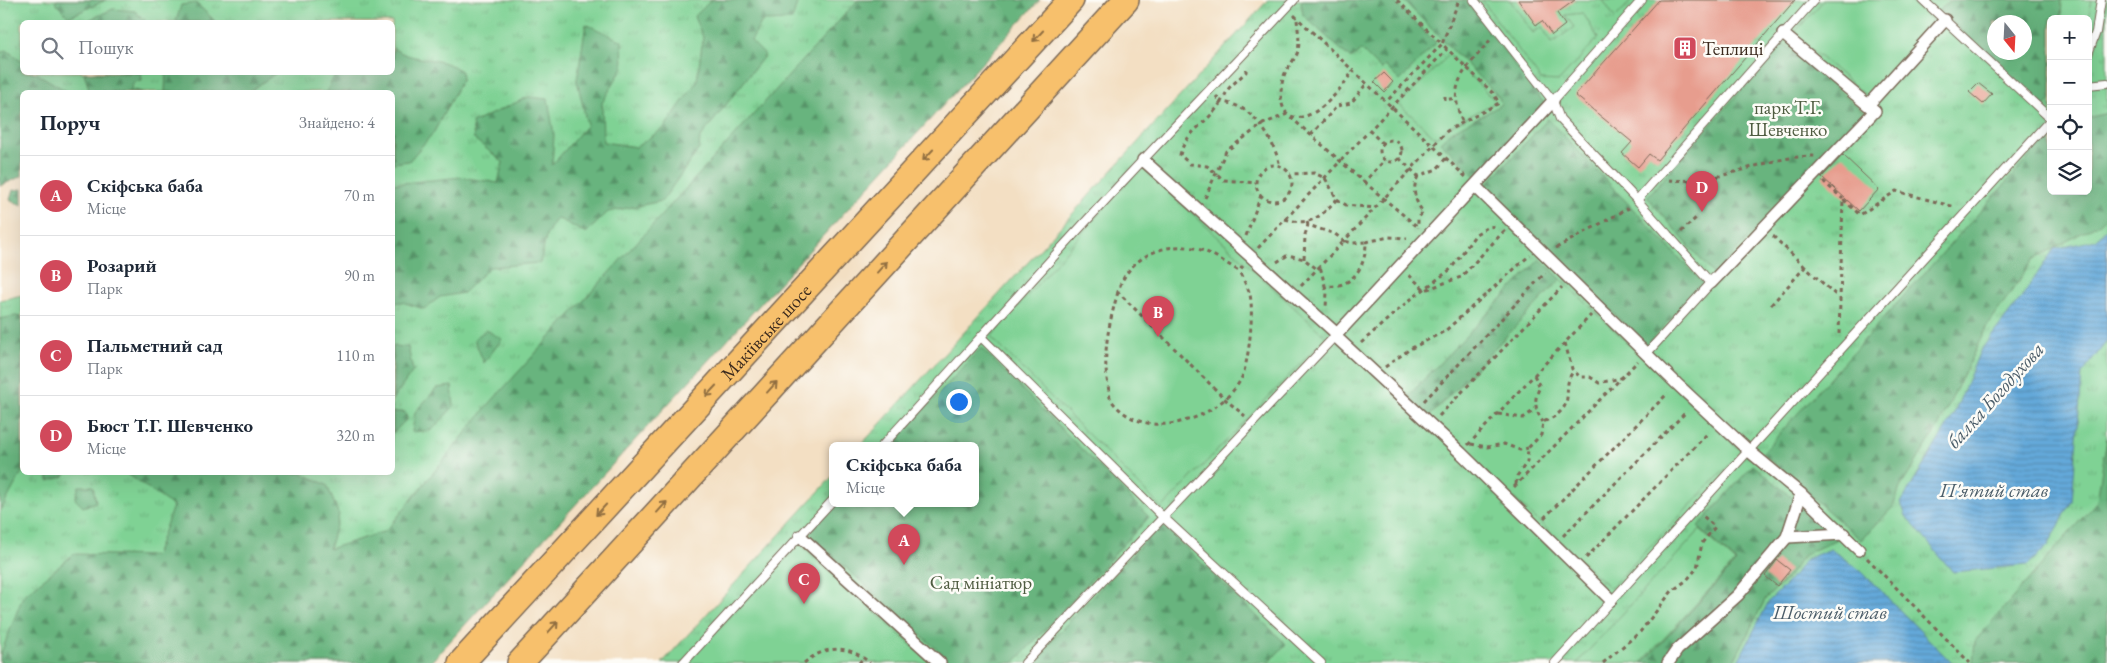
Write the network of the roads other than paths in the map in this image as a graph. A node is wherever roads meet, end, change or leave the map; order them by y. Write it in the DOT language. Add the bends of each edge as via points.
graph roads {
  1 [pos="1071,0"];
  2 [pos="1126,0"];
  3 [pos="1294,0"];
  4 [pos="1474,0"];
  5 [pos="1642,0"];
  6 [pos="1814,0"];
  7 [pos="1923,0"];
  8 [pos="2101,0"];
  9 [pos="1945,20"];
  10 [pos="1784,34"];
  11 [pos="2092,43"];
  12 [pos="2107,83"];
  13 [pos="2092,85"];
  14 [pos="1553,101"];
  15 [pos="1868,105"];
  16 [pos="2047,115"];
  17 [pos="2047,123"];
  18 [pos="1143,160"];
  19 [pos="1475,186"];
  20 [pos="1638,201"];
  21 [pos="1711,283"];
  22 [pos="1336,335"];
  23 [pos="981,337"];
  24 [pos="1646,354"];
  25 [pos="886,442"];
  26 [pos="1748,451"];
  27 [pos="1801,494"];
  28 [pos="829,504"];
  29 [pos="1163,517"];
  30 [pos="1844,534"];
  31 [pos="800,536"];
  32 [pos="1787,537"];
  33 [pos="1859,550"];
  34 [pos="1611,600"];
  35 [pos="460,663"];
  36 [pos="520,663"];
  37 [pos="683,663"];
  38 [pos="940,663"];
  39 [pos="1025,663"];
  40 [pos="1321,663"];
  41 [pos="1555,663"];
  42 [pos="1668,663"];
  1 -- 35 [label="main road, Макіївське шосе, one-way"];
  36 -- 2 [label="main road, one-way"];
  3 -- 18 [label="lane"];
  4 -- 14 [label="lane"];
  5 -- 14 [label="lane"];
  6 -- 10 [label="lane"];
  7 -- 9 [label="lane"];
  8 -- 11 [label="lane"];
  9 -- 15 [label="street"];
  9 -- 16 [label="lane"];
  10 -- 15 [label="street"];
  10 -- 20 [label="lane"];
  12 -- 13 [label="lane"];
  14 -- 19 [label="street"];
  14 -- 20 [label="lane" via="1560,119"];
  15 -- 21 [label="street" via="1875,110"];
  17 -- 26 [label="lane"];
  18 -- 22 [label="street"];
  18 -- 23 [label="lane"];
  19 -- 22 [label="street" via="1426,234 1400,267"];
  19 -- 24 [label="street"];
  20 -- 21 [label="lane"];
  21 -- 24 [label="lane"];
  22 -- 29 [label="lane"];
  22 -- 34 [label="street"];
  23 -- 25 [label="lane"];
  23 -- 29 [label="lane"];
  24 -- 26 [label="street"];
  26 -- 27 [label="street"];
  26 -- 34 [label="lane"];
  27 -- 30 [label="street"];
  27 -- 32 [label="street"];
  28 -- 31 [label="lane"];
  29 -- 39 [label="lane"];
  29 -- 40 [label="lane"];
  30 -- 32 [label="street"];
  30 -- 33 [label="street"];
  31 -- 37 [label="lane"];
  31 -- 38 [label="street"];
  32 -- 42 [label="street" via="1738,595 1677,650"];
  34 -- 41 [label="lane"];
}
